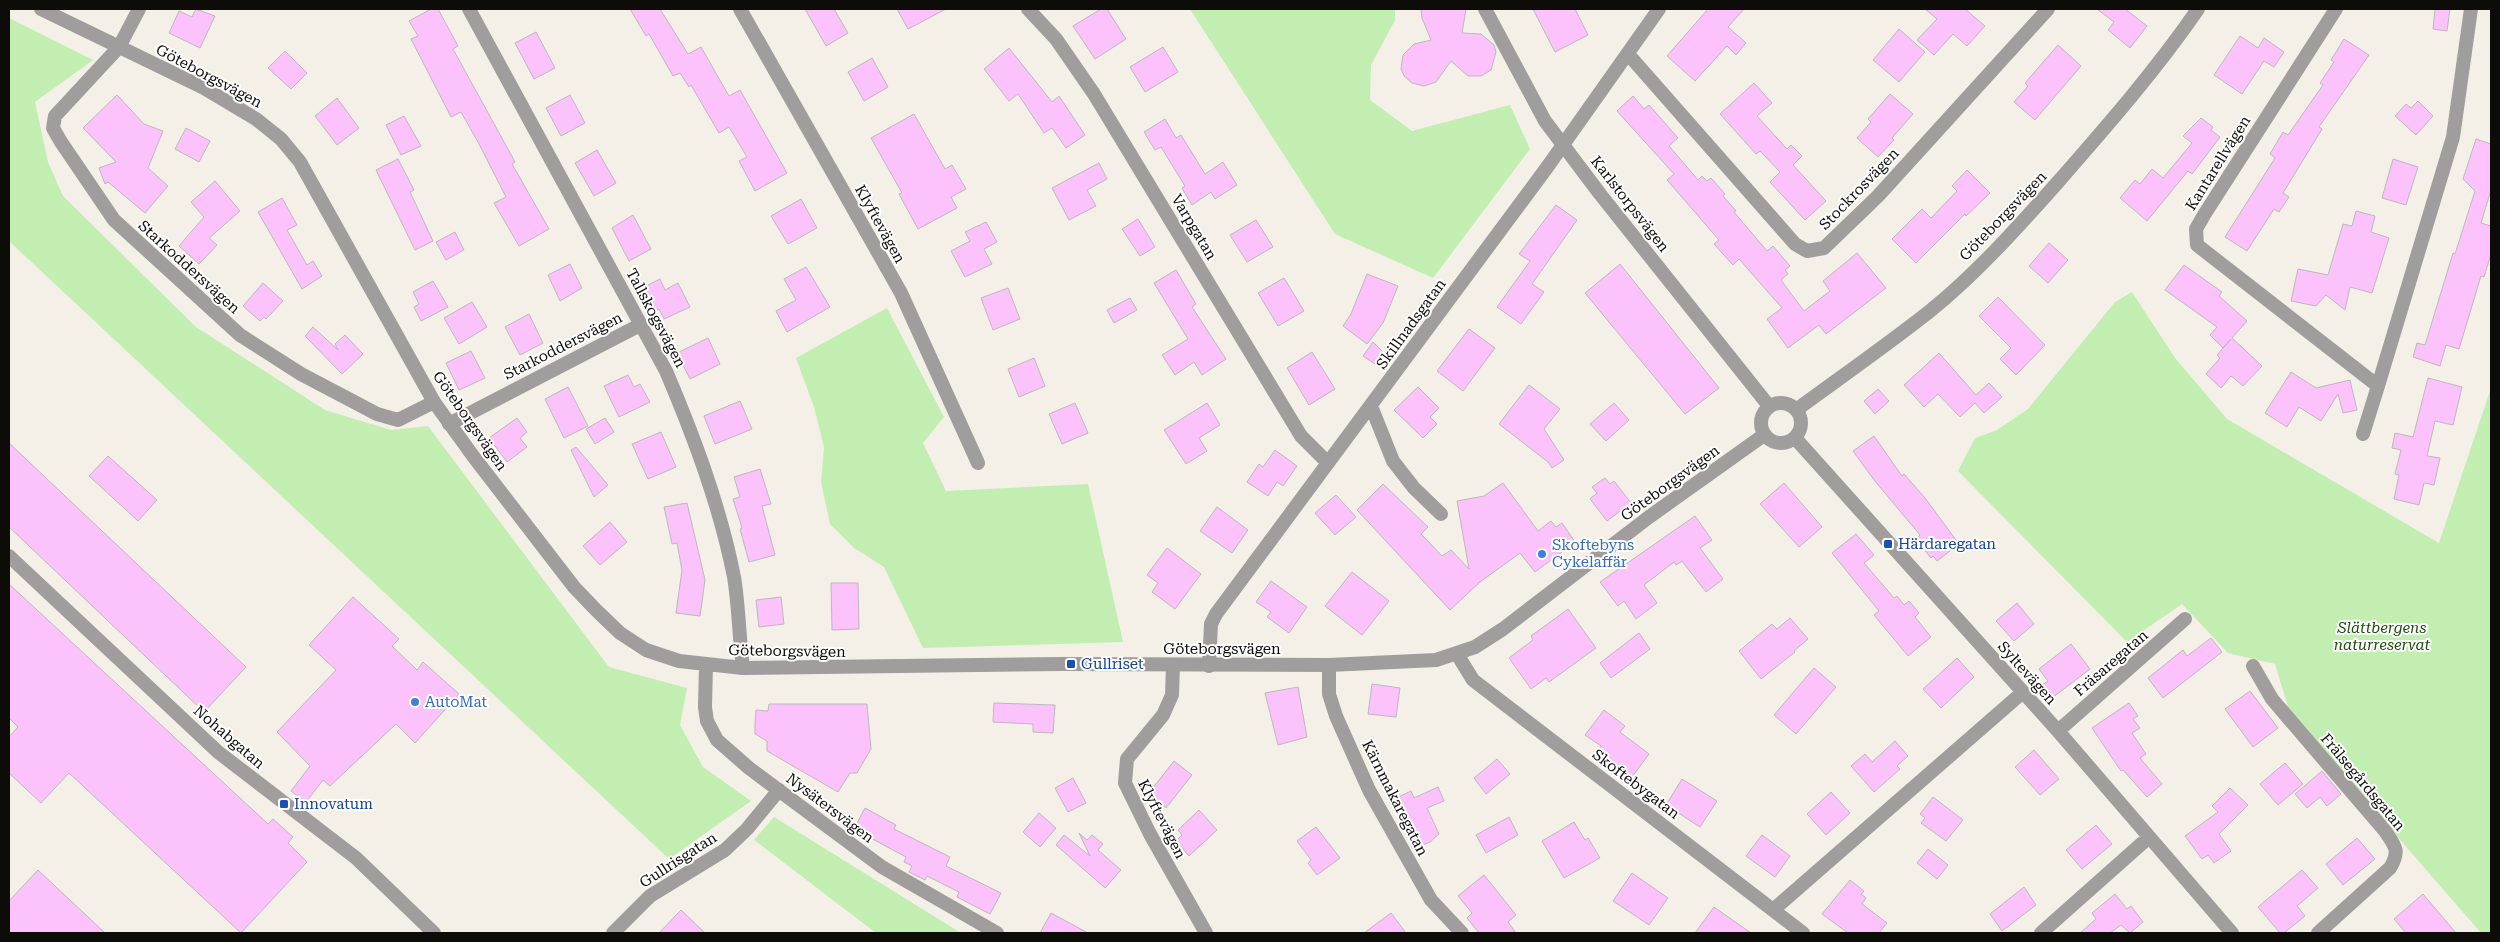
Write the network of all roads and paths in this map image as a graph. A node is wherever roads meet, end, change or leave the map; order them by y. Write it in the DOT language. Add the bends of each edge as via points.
graph roads {
  1 [pos="41,9"];
  2 [pos="140,9"];
  3 [pos="469,9"];
  4 [pos="740,9"];
  5 [pos="1028,9"];
  6 [pos="1485,9"];
  7 [pos="1659,9"];
  8 [pos="2048,9"];
  9 [pos="2198,9"];
  10 [pos="2336,9"];
  11 [pos="2471,9"];
  12 [pos="119,47"];
  13 [pos="1628,54"];
  14 [pos="1564,145"];
  15 [pos="640,325"];
  16 [pos="2378,386"];
  17 [pos="434,402"];
  18 [pos="1371,406"];
  19 [pos="1769,406"];
  20 [pos="1796,410"];
  21 [pos="449,424"];
  22 [pos="2364,434"];
  23 [pos="1764,435"];
  24 [pos="1795,438"];
  25 [pos="978,463"];
  26 [pos="1328,463"];
  27 [pos="1441,514"];
  28 [pos="9,556"];
  29 [pos="2185,619"];
  30 [pos="1457,654"];
  31 [pos="706,665"];
  32 [pos="1173,665"];
  33 [pos="1329,665"];
  34 [pos="1209,666"];
  35 [pos="2253,666"];
  36 [pos="743,668"];
  37 [pos="2023,692"];
  38 [pos="2058,731"];
  39 [pos="780,790"];
  40 [pos="2148,838"];
  41 [pos="1773,910"];
  42 [pos="434,933"];
  43 [pos="613,933"];
  44 [pos="997,933"];
  45 [pos="1206,933"];
  46 [pos="1462,933"];
  47 [pos="1803,933"];
  48 [pos="2041,933"];
  49 [pos="2232,933"];
  50 [pos="2318,933"];
  1 -- 12 [label="street, Göteborgsvägen"];
  2 -- 12 [label="street"];
  3 -- 15 [label="street, Tallskogsvägen"];
  4 -- 25 [label="street, Klyftevägen" via="901,293"];
  5 -- 26 [label="street, Varpgatan" via="1056,39 1094,94 1301,436"];
  6 -- 14 [label="street, Karlstorpsvägen" via="1545,120"];
  7 -- 13 [label="street, Skillnadsgatan"];
  8 -- 13 [label="street, Stockrosvägen" via="1878,196 1824,248 1807,250 1795,244"];
  9 -- 20 [label="street, Göteborgsvägen" via="2096,139 1980,265 1931,310"];
  10 -- 16 [label="street, Kantarellvägen" via="2196,228 2197,245"];
  11 -- 16 [label="street" via="2453,137"];
  12 -- 17 [label="street, Göteborgsvägen" via="204,88 256,119 281,139 300,162"];
  12 -- 17 [label="street, Starkoddersvägen" via="55,116 53,128 114,220 240,335 301,374 377,414 398,420"];
  13 -- 14 [label="street, Skillnadsgatan"];
  14 -- 18 [label="street, Skillnadsgatan"];
  14 -- 19 [label="street, Karlstorpsvägen"];
  15 -- 21 [label="street, Starkoddersvägen"];
  15 -- 36 [label="street, Tallskogsvägen" via="666,370 712,492 734,578"];
  16 -- 22 [label="street"];
  17 -- 21 [label="street, Göteborgsvägen"];
  18 -- 26 [label="street, Skillnadsgatan"];
  18 -- 27 [label="street" via="1393,462"];
  19 -- 20 [label="street" via="1783,402"];
  19 -- 23 [label="street" via="1761,420"];
  20 -- 24 [label="street" via="1801,426"];
  21 -- 31 [label="street, Göteborgsvägen" via="574,587 620,633 646,650 679,661"];
  23 -- 24 [label="street" via="1781,443"];
  23 -- 30 [label="street, Göteborgsvägen" via="1649,517 1503,629"];
  24 -- 37 [label="street, Syltevägen"];
  26 -- 34 [label="street, Skillnadsgatan" via="1216,614 1211,624"];
  28 -- 42 [label="street, Nohabgatan" via="218,752 356,858"];
  29 -- 38 [label="street, Fräsaregatan"];
  30 -- 33 [label="street, Göteborgsvägen" via="1428,661"];
  30 -- 41 [label="street, Skoftebygatan" via="1473,680"];
  31 -- 36 [label="street, Göteborgsvägen"];
  31 -- 39 [label="street, Nysätersvägen" via="704,707 717,740"];
  32 -- 34 [label="street, Göteborgsvägen"];
  32 -- 36 [label="street, Göteborgsvägen"];
  32 -- 45 [label="street, Klyftevägen" via="1172,696 1164,715 1127,759 1125,783"];
  33 -- 34 [label="street, Göteborgsvägen"];
  33 -- 46 [label="street, Kärnmakaregatan" via="1329,694 1336,716 1369,790 1431,900"];
  35 -- 50 [label="street, Frälsegårdsgatan" via="2272,699 2386,831 2395,846 2396,857 2390,868"];
  37 -- 38 [label="street, Syltevägen"];
  37 -- 41 [label="street"];
  38 -- 40 [label="street, Syltevägen"];
  39 -- 43 [label="street, Gullrisgatan" via="748,828 724,850 650,896"];
  39 -- 44 [label="street, Nysätersvägen" via="882,867"];
  40 -- 48 [label="street"];
  40 -- 49 [label="street, Syltevägen"];
  41 -- 47 [label="street, Skoftebygatan"];
}
